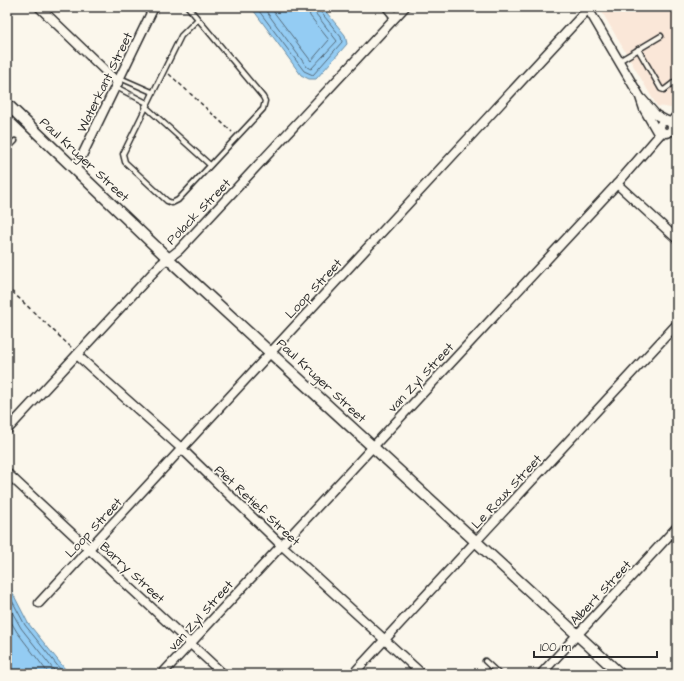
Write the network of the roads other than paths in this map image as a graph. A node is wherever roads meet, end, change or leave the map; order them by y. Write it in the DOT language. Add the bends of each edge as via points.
graph roads {
  1 [pos="39,7"];
  2 [pos="154,7"];
  3 [pos="188,7"];
  4 [pos="387,7"];
  5 [pos="405,7"];
  6 [pos="588,8"];
  7 [pos="47,10"];
  8 [pos="395,17"];
  9 [pos="198,19"];
  10 [pos="661,36"];
  11 [pos="638,49"];
  12 [pos="619,60"];
  13 [pos="677,80"];
  14 [pos="118,82"];
  15 [pos="152,92"];
  16 [pos="640,97"];
  17 [pos="7,104"];
  18 [pos="146,104"];
  19 [pos="677,115"];
  20 [pos="671,127"];
  21 [pos="660,133"];
  22 [pos="15,140"];
  23 [pos="7,149"];
  24 [pos="210,165"];
  25 [pos="76,168"];
  26 [pos="618,184"];
  27 [pos="677,239"];
  28 [pos="169,258"];
  29 [pos="677,324"];
  30 [pos="271,351"];
  31 [pos="78,354"];
  32 [pos="7,430"];
  33 [pos="373,445"];
  34 [pos="181,448"];
  35 [pos="7,473"];
  36 [pos="677,527"];
  37 [pos="476,541"];
  38 [pos="281,544"];
  39 [pos="89,548"];
  40 [pos="39,603"];
  41 [pos="578,634"];
  42 [pos="385,640"];
  43 [pos="190,644"];
  44 [pos="485,661"];
  45 [pos="162,674"];
  46 [pos="223,674"];
  47 [pos="353,674"];
  48 [pos="422,674"];
  49 [pos="499,674"];
  50 [pos="541,674"];
  51 [pos="620,674"];
  1 -- 7 [label="street"];
  2 -- 14 [label="street, Waterkant Street"];
  3 -- 9 [label="lane"];
  4 -- 8 [label="street"];
  5 -- 8 [label="street, Polack Street"];
  6 -- 12 [label="street"];
  6 -- 30 [label="street, Loop Street"];
  7 -- 14 [label="street"];
  8 -- 28 [label="street, Polack Street"];
  9 -- 15 [label="lane" via="180,36"];
  9 -- 24 [label="lane" via="265,101 263,109"];
  10 -- 11 [label="lane"];
  11 -- 12 [label="lane"];
  11 -- 13 [label="lane" via="661,89 664,90"];
  12 -- 16 [label="street"];
  14 -- 15 [label="lane"];
  18 -- 14 [label="lane, one-way"];
  14 -- 25 [label="street, Waterkant Street"];
  15 -- 18 [label="lane"];
  16 -- 20 [label="street"];
  16 -- 21 [label="street" via="644,109"];
  17 -- 25 [label="street, Paul Kruger Street"];
  18 -- 24 [label="lane"];
  18 -- 24 [label="lane" via="122,157 125,162 170,202 178,200"];
  19 -- 20 [label="street"];
  20 -- 21 [label="street" via="666,134"];
  21 -- 26 [label="street, van Zyl Street"];
  22 -- 23 [label="lane"];
  25 -- 28 [label="street, Paul Kruger Street"];
  26 -- 27 [label="street"];
  26 -- 33 [label="street, van Zyl Street"];
  28 -- 30 [label="street, Paul Kruger Street"];
  28 -- 31 [label="street, Polack Street"];
  29 -- 37 [label="street, Le Roux Street"];
  30 -- 33 [label="street, Paul Kruger Street"];
  30 -- 34 [label="street, Loop Street"];
  31 -- 32 [label="street, Polack Street"];
  31 -- 34 [label="street, Piet Retief Street"];
  33 -- 37 [label="street, Paul Kruger Street"];
  33 -- 38 [label="street, van Zyl Street"];
  34 -- 38 [label="street, Piet Retief Street"];
  34 -- 39 [label="street, Loop Street"];
  35 -- 39 [label="street, Barry Street"];
  36 -- 41 [label="street, Albert Street"];
  37 -- 41 [label="street, Paul Kruger Street"];
  37 -- 42 [label="street, Le Roux Street"];
  38 -- 42 [label="street, Piet Retief Street"];
  38 -- 43 [label="street, van Zyl Street"];
  39 -- 40 [label="street, Loop Street"];
  39 -- 43 [label="street, Barry Street"];
  41 -- 50 [label="street, Albert Street"];
  41 -- 51 [label="street, Paul Kruger Street"];
  42 -- 47 [label="street, Le Roux Street"];
  42 -- 48 [label="street, Piet Retief Street"];
  43 -- 45 [label="street, van Zyl Street"];
  43 -- 46 [label="street, Barry Street"];
  44 -- 49 [label="lane"];
}
